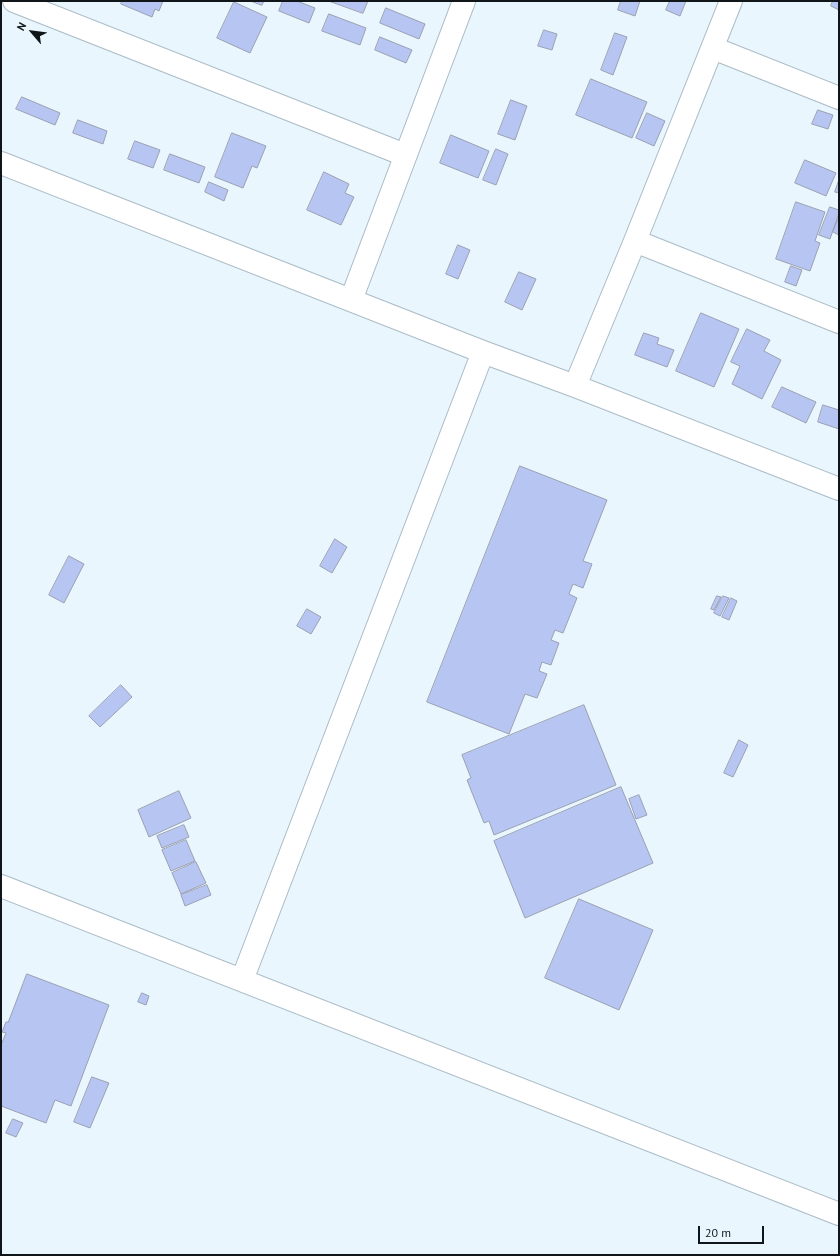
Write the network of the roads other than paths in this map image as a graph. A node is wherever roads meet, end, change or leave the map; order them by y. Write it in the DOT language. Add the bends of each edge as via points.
graph roads {
  1 [pos="14,1"];
  2 [pos="464,1"];
  3 [pos="731,1"];
  4 [pos="713,48"];
  5 [pos="839,98"];
  6 [pos="405,155"];
  7 [pos="1,163"];
  8 [pos="635,241"];
  9 [pos="351,300"];
  10 [pos="839,322"];
  11 [pos="483,352"];
  12 [pos="575,386"];
  13 [pos="839,489"];
  14 [pos="1,886"];
  15 [pos="242,980"];
  16 [pos="839,1214"];
  1 -- 6 [label="street"];
  2 -- 6 [label="street"];
  3 -- 4 [label="street"];
  4 -- 5 [label="street"];
  4 -- 8 [label="street"];
  6 -- 9 [label="street"];
  7 -- 9 [label="street"];
  8 -- 10 [label="street"];
  8 -- 12 [label="street"];
  9 -- 11 [label="street"];
  11 -- 12 [label="street"];
  11 -- 15 [label="street"];
  12 -- 13 [label="street"];
  14 -- 15 [label="street"];
  15 -- 16 [label="street"];
}
